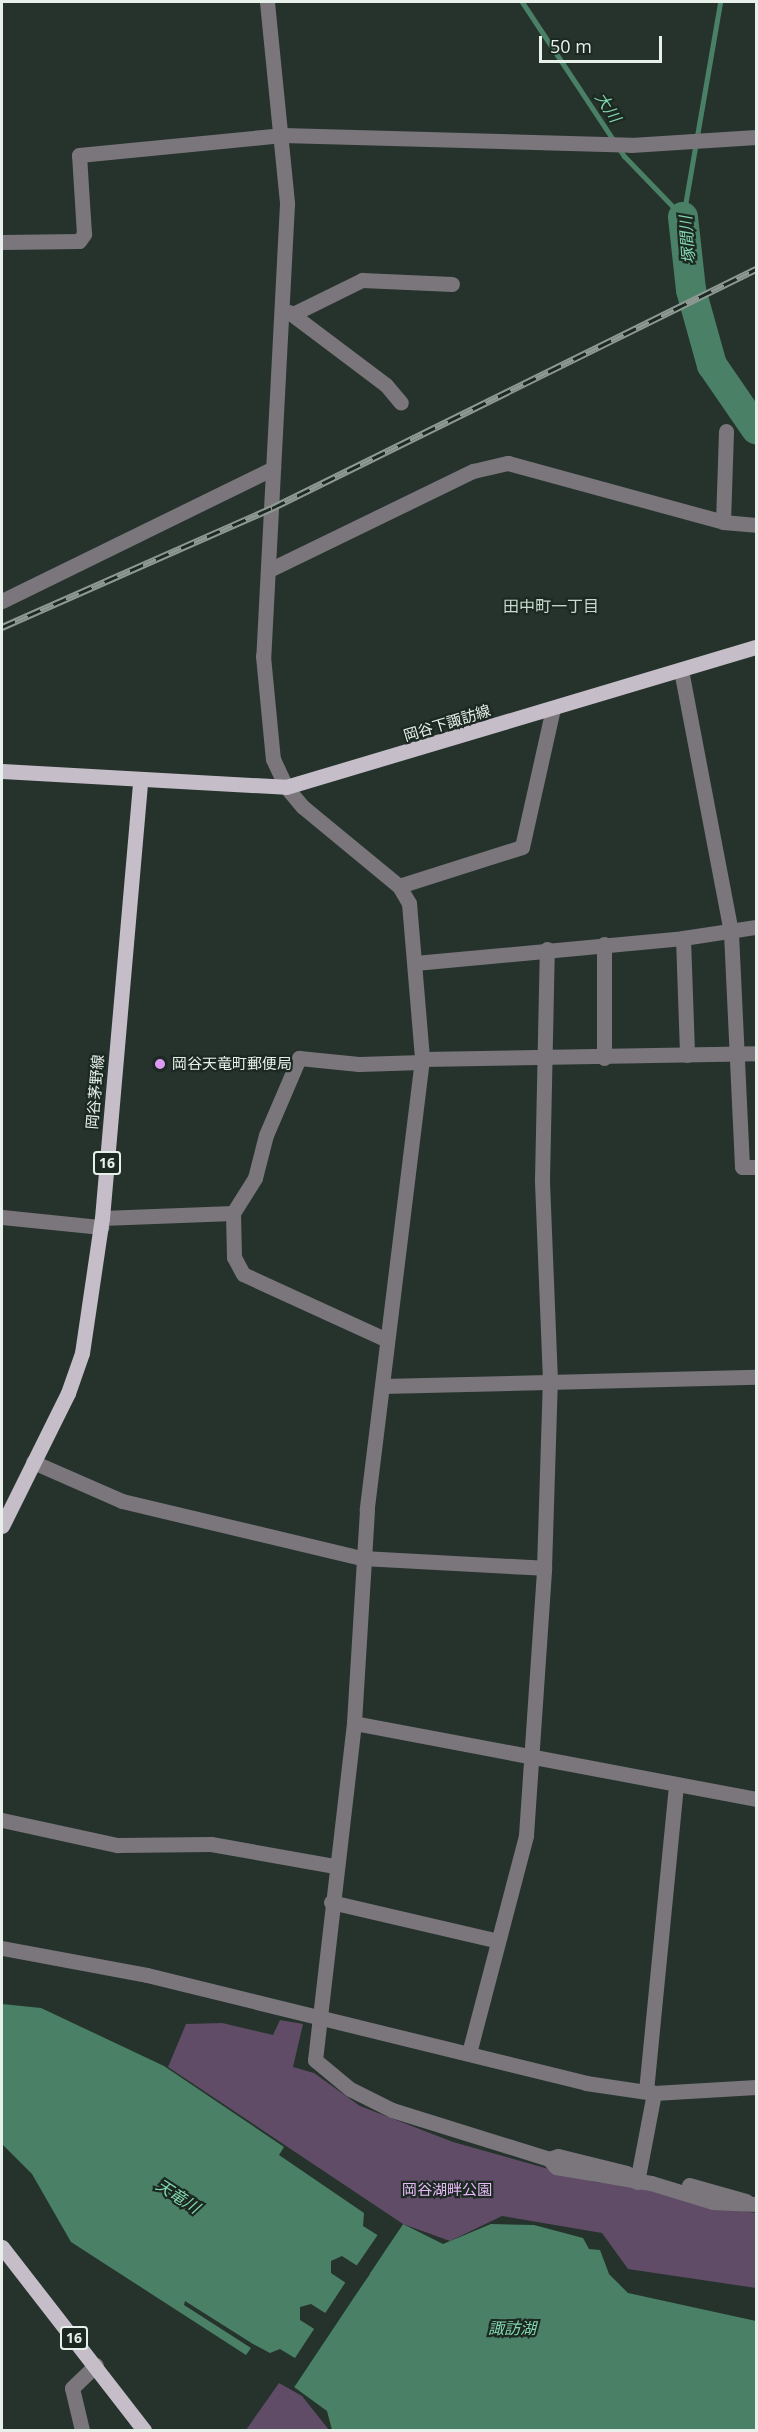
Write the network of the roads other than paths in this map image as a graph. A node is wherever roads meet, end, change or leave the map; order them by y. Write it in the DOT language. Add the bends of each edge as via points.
graph roads {
  1 [pos="267,2"];
  2 [pos="282,135"];
  3 [pos="756,137"];
  4 [pos="2,242"];
  5 [pos="452,284"];
  6 [pos="289,312"];
  7 [pos="401,403"];
  8 [pos="726,431"];
  9 [pos="273,468"];
  10 [pos="723,522"];
  11 [pos="756,525"];
  12 [pos="269,570"];
  13 [pos="2,601"];
  14 [pos="756,647"];
  15 [pos="681,670"];
  16 [pos="553,708"];
  17 [pos="2,771"];
  18 [pos="140,782"];
  19 [pos="286,787"];
  20 [pos="399,886"];
  21 [pos="756,927"];
  22 [pos="731,933"];
  23 [pos="683,938"];
  24 [pos="604,945"];
  25 [pos="547,949"];
  26 [pos="415,963"];
  27 [pos="756,1053"];
  28 [pos="736,1054"];
  29 [pos="687,1055"];
  30 [pos="544,1057"];
  31 [pos="604,1058"];
  32 [pos="422,1061"];
  33 [pos="756,1167"];
  34 [pos="233,1213"];
  35 [pos="2,1217"];
  36 [pos="102,1222"];
  37 [pos="387,1340"];
  38 [pos="756,1377"];
  39 [pos="550,1381"];
  40 [pos="382,1386"];
  41 [pos="33,1462"];
  42 [pos="2,1526"];
  43 [pos="362,1558"];
  44 [pos="544,1568"];
  45 [pos="354,1723"];
  46 [pos="528,1759"];
  47 [pos="676,1787"];
  48 [pos="756,1799"];
  49 [pos="2,1820"];
  50 [pos="335,1866"];
  51 [pos="331,1902"];
  52 [pos="498,1941"];
  53 [pos="2,1948"];
  54 [pos="319,2016"];
  55 [pos="469,2053"];
  56 [pos="756,2087"];
  57 [pos="650,2092"];
  58 [pos="638,2178"];
  59 [pos="752,2203"];
  60 [pos="2,2247"];
  61 [pos="96,2366"];
  62 [pos="82,2430"];
  63 [pos="144,2430"];
  1 -- 2 [label="street"];
  2 -- 3 [label="street" via="631,145"];
  2 -- 4 [label="street" via="79,155 84,234 79,241"];
  2 -- 6 [label="street"];
  5 -- 6 [label="street" via="362,280"];
  6 -- 7 [label="street" via="386,385"];
  6 -- 9 [label="street"];
  8 -- 10 [label="street"];
  9 -- 12 [label="street"];
  9 -- 13 [label="street"];
  10 -- 11 [label="street"];
  10 -- 12 [label="street" via="508,463 473,471"];
  12 -- 19 [label="street" via="262,656 273,759"];
  14 -- 15 [label="main road, 岡谷下諏訪線"];
  15 -- 16 [label="main road, 岡谷下諏訪線"];
  15 -- 22 [label="street"];
  16 -- 19 [label="main road, 岡谷下諏訪線"];
  16 -- 20 [label="street" via="522,847"];
  17 -- 18 [label="main road"];
  18 -- 19 [label="main road, 岡谷下諏訪線"];
  18 -- 36 [label="main road, 岡谷茅野線 / 16"];
  19 -- 20 [label="street" via="303,807"];
  20 -- 26 [label="street" via="409,903"];
  21 -- 22 [label="street"];
  22 -- 23 [label="street"];
  22 -- 28 [label="street"];
  23 -- 24 [label="street"];
  23 -- 29 [label="street"];
  24 -- 25 [label="street"];
  24 -- 31 [label="street"];
  25 -- 26 [label="street"];
  25 -- 30 [label="street"];
  26 -- 32 [label="street"];
  27 -- 28 [label="street"];
  28 -- 29 [label="street"];
  28 -- 33 [label="street" via="742,1167"];
  29 -- 31 [label="street"];
  30 -- 31 [label="street"];
  30 -- 32 [label="street"];
  30 -- 39 [label="street" via="542,1180"];
  32 -- 34 [label="street" via="359,1064 299,1058 266,1135 255,1178"];
  32 -- 37 [label="street"];
  34 -- 36 [label="street"];
  34 -- 37 [label="street" via="234,1257 243,1274"];
  35 -- 36 [label="street"];
  36 -- 41 [label="main road, 岡谷茅野線 / 16" via="82,1353"];
  37 -- 40 [label="street"];
  38 -- 39 [label="street"];
  39 -- 40 [label="street"];
  39 -- 44 [label="street"];
  40 -- 43 [label="street"];
  41 -- 42 [label="main road, 岡谷茅野線 / 16"];
  41 -- 43 [label="street" via="122,1501"];
  43 -- 44 [label="street"];
  43 -- 45 [label="street"];
  44 -- 46 [label="street"];
  45 -- 46 [label="street"];
  45 -- 50 [label="street"];
  46 -- 47 [label="street"];
  46 -- 52 [label="street" via="526,1835"];
  47 -- 48 [label="street"];
  47 -- 57 [label="street"];
  49 -- 50 [label="street" via="117,1845 211,1845"];
  50 -- 51 [label="street"];
  51 -- 52 [label="street"];
  51 -- 54 [label="street"];
  52 -- 55 [label="street"];
  53 -- 54 [label="street" via="147,1975"];
  54 -- 55 [label="street"];
  54 -- 58 [label="street" via="315,2060 350,2090 453,2132 549,2159 558,2156"];
  55 -- 57 [label="street" via="586,2083"];
  56 -- 57 [label="street"];
  57 -- 58 [label="street"];
  58 -- 59 [label="street" via="740,2196"];
  60 -- 61 [label="main road, 16"];
  61 -- 62 [label="street" via="72,2388"];
  61 -- 63 [label="main road, 16"];
}
